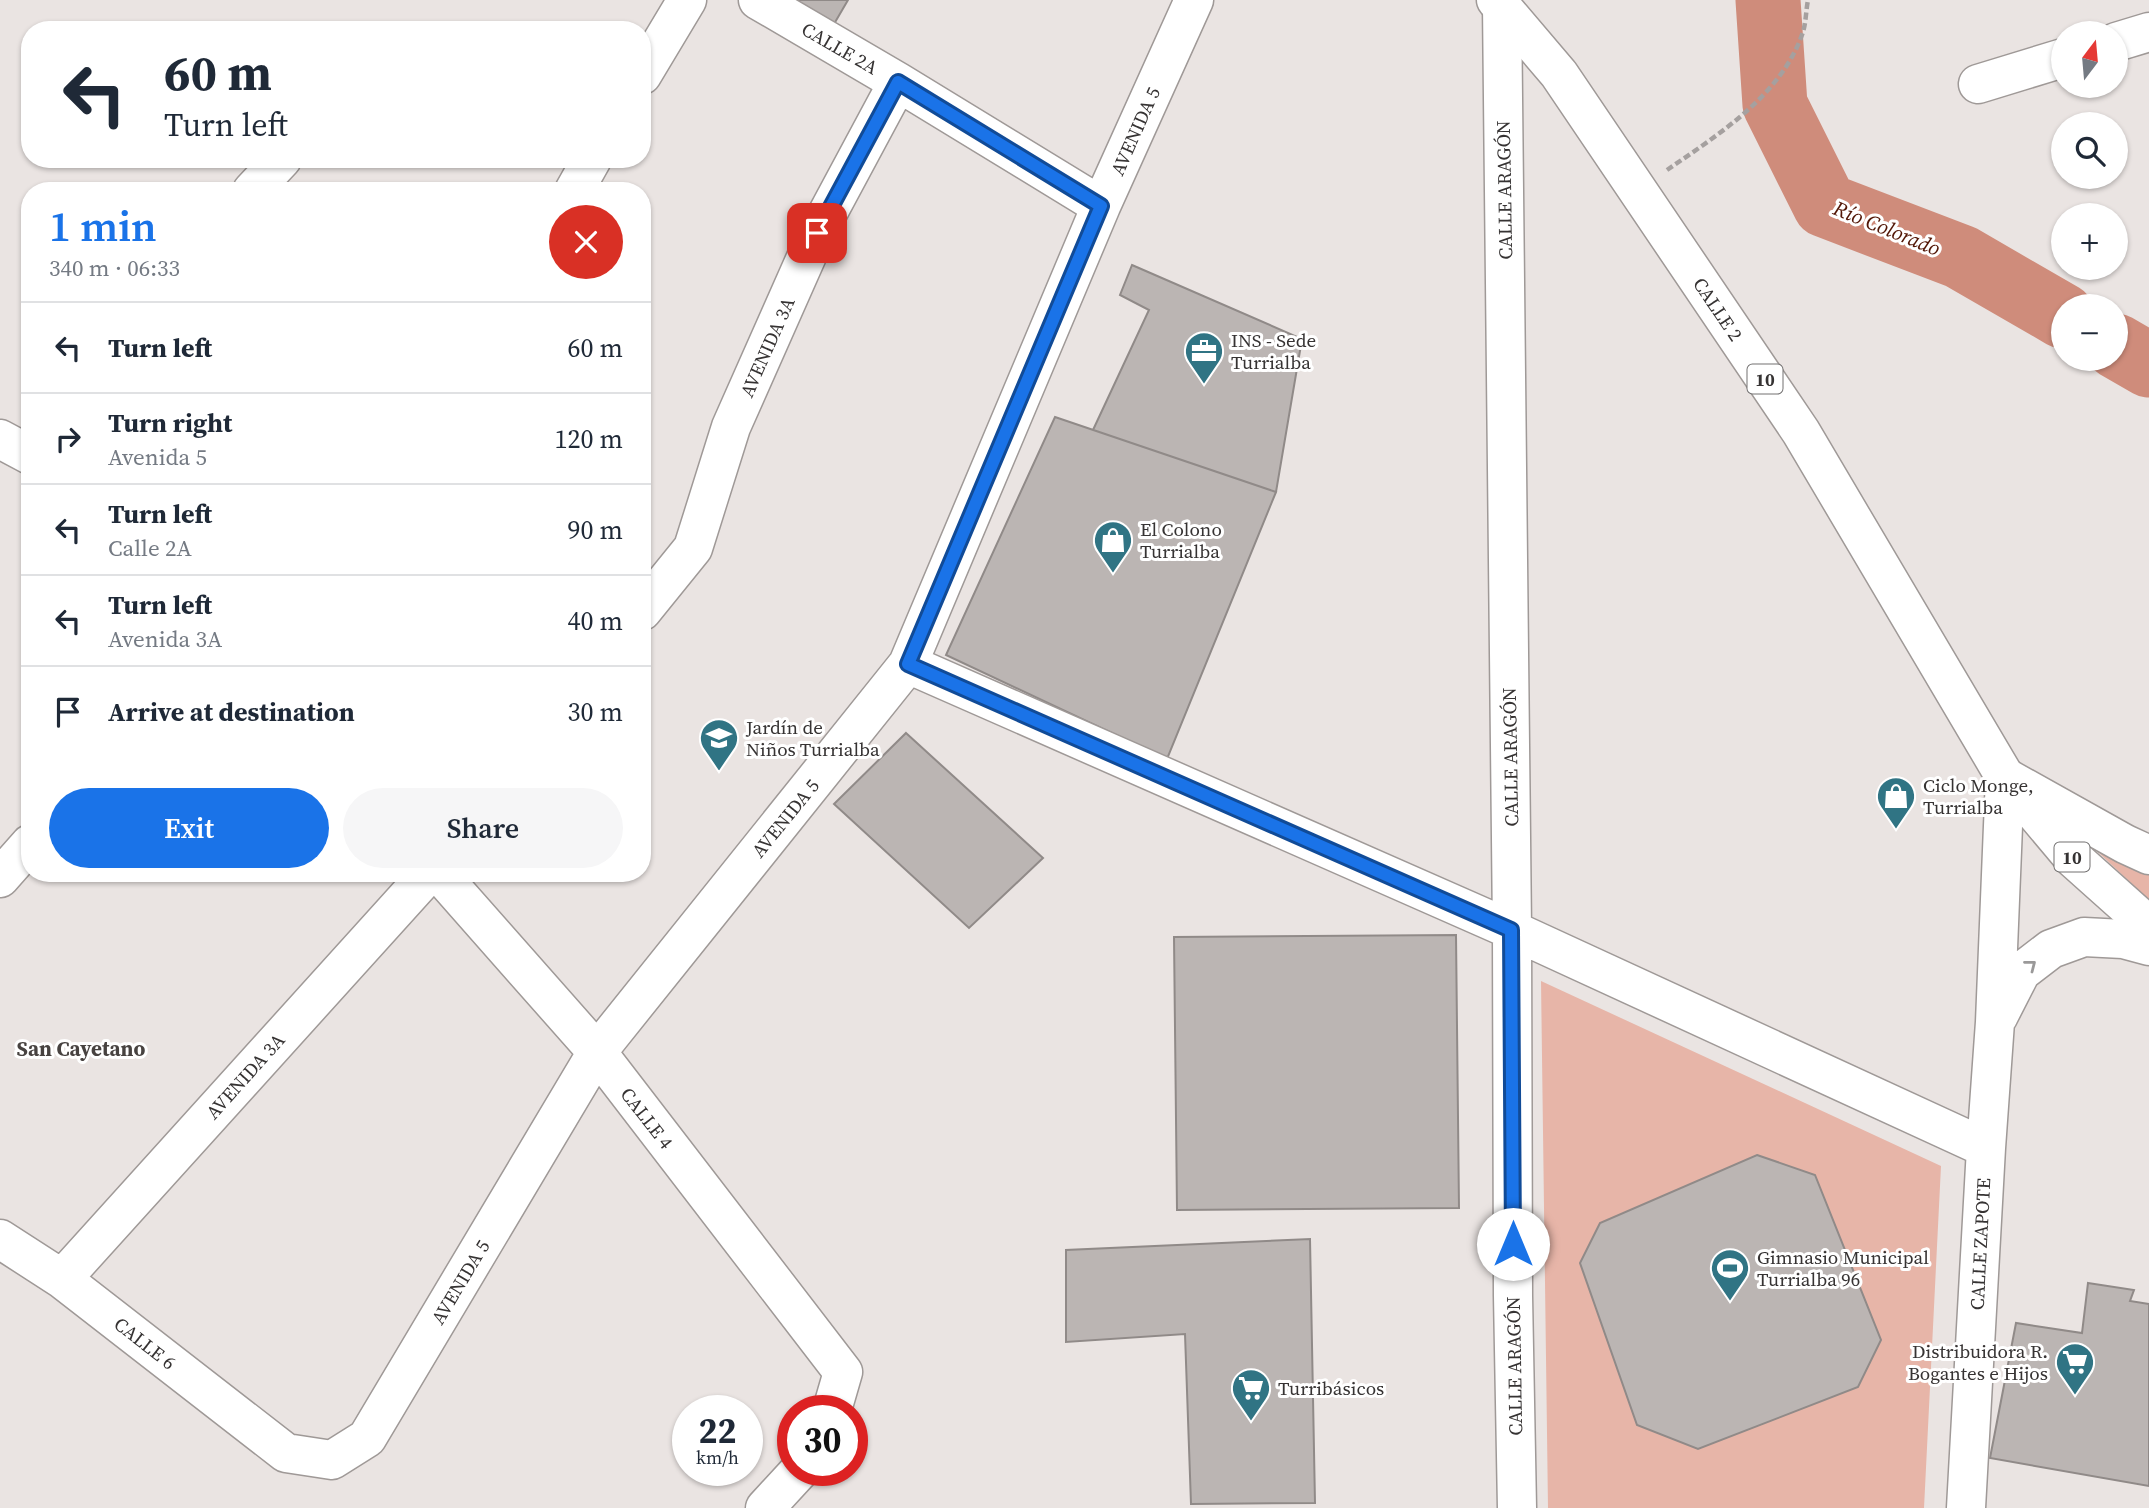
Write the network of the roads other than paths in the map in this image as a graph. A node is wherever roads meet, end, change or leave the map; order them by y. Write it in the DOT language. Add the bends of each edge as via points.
graph roads {
  1 [pos="687,0"];
  2 [pos="758,0"];
  3 [pos="1194,0"];
  4 [pos="1499,3"];
  5 [pos="2149,32"];
  6 [pos="2128,38"];
  7 [pos="651,60"];
  8 [pos="2051,62"];
  9 [pos="898,82"];
  10 [pos="1978,84"];
  11 [pos="274,168"];
  12 [pos="261,182"];
  13 [pos="1101,206"];
  14 [pos="651,600"];
  15 [pos="908,664"];
  16 [pos="2005,777"];
  17 [pos="21,854"];
  18 [pos="2149,855"];
  19 [pos="0,878"];
  20 [pos="421,882"];
  21 [pos="447,882"];
  22 [pos="2149,926"];
  23 [pos="1511,930"];
  24 [pos="2149,946"];
  25 [pos="1995,1022"];
  26 [pos="597,1052"];
  27 [pos="1986,1148"];
  28 [pos="0,1239"];
  29 [pos="62,1279"];
  30 [pos="836,1395"];
  31 [pos="286,1453"];
  32 [pos="785,1486"];
  33 [pos="765,1508"];
  34 [pos="1517,1508"];
  35 [pos="1966,1508"];
  1 -- 7 [label="street"];
  2 -- 9 [label="street, CALLE 2A"];
  3 -- 13 [label="street, AVENIDA 5"];
  4 -- 16 [label="street, CALLE 2 / 10" via="1559,74 1801,432"];
  4 -- 23 [label="street, CALLE ARAGÓN"];
  5 -- 6 [label="street"];
  8 -- 10 [label="street"];
  9 -- 13 [label="street, CALLE 2A"];
  9 -- 14 [label="street, AVENIDA 3A" via="817,233 731,428 693,548"];
  11 -- 12 [label="street"];
  13 -- 15 [label="street, AVENIDA 5"];
  15 -- 23 [label="street"];
  15 -- 26 [label="street, AVENIDA 5"];
  16 -- 18 [label="street"];
  16 -- 22 [label="street, 10" via="2074,859"];
  16 -- 25 [label="street, CALLE ZAPOTE"];
  17 -- 19 [label="street"];
  20 -- 29 [label="street, AVENIDA 3A"];
  21 -- 26 [label="street, CALLE 4"];
  23 -- 27 [label="street"];
  23 -- 34 [label="street, CALLE ARAGÓN"];
  25 -- 24 [label="street, CALLE ZAPOTE, one-way" via="2021,972 2051,949 2084,937"];
  25 -- 27 [label="street, CALLE ZAPOTE"];
  26 -- 30 [label="street, CALLE 4" via="843,1373"];
  26 -- 31 [label="street, AVENIDA 5" via="367,1438 332,1460"];
  27 -- 35 [label="street, CALLE ZAPOTE"];
  28 -- 29 [label="street, CALLE 6"];
  29 -- 31 [label="street, CALLE 6"];
  32 -- 33 [label="street"];
}
